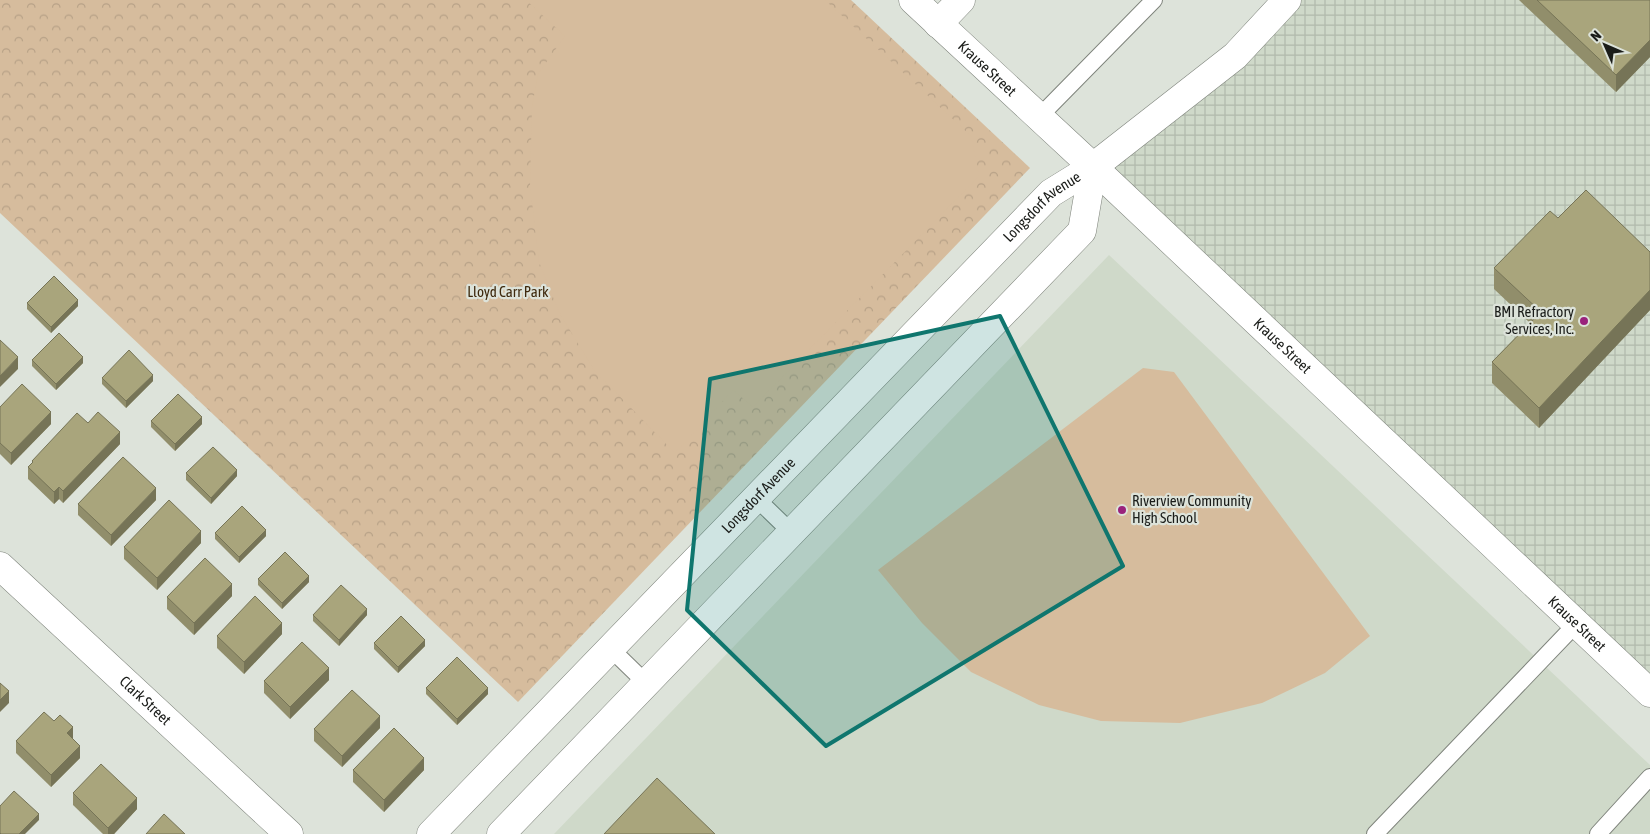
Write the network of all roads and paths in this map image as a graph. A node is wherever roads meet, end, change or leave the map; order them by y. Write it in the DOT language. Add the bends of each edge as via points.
graph roads {
  1 [pos="913,0"];
  2 [pos="961,0"];
  3 [pos="1154,0"];
  4 [pos="1287,0"];
  5 [pos="938,24"];
  6 [pos="1039,117"];
  7 [pos="1093,167"];
  8 [pos="756,498"];
  9 [pos="791,532"];
  10 [pos="0,566"];
  11 [pos="1576,624"];
  12 [pos="611,648"];
  13 [pos="646,684"];
  14 [pos="1650,694"];
  15 [pos="1650,778"];
  16 [pos="289,834"];
  17 [pos="431,834"];
  18 [pos="501,834"];
  19 [pos="1375,834"];
  20 [pos="1598,834"];
  1 -- 5 [label="street, Krause Street"];
  2 -- 5 [label="street"];
  3 -- 6 [label="lane"];
  4 -- 7 [label="street, Longsdorf Avenue" via="1235,56"];
  5 -- 6 [label="street, Krause Street"];
  6 -- 7 [label="street, Krause Street"];
  7 -- 8 [label="street, Longsdorf Avenue" via="1051,192"];
  7 -- 9 [label="street, Longsdorf Avenue" via="1082,230"];
  7 -- 11 [label="street, Krause Street"];
  8 -- 9 [label="lane"];
  8 -- 12 [label="street, Longsdorf Avenue"];
  9 -- 13 [label="street, Longsdorf Avenue"];
  10 -- 16 [label="street, Clark Street"];
  11 -- 14 [label="street, Krause Street"];
  11 -- 19 [label="lane"];
  12 -- 13 [label="lane"];
  12 -- 17 [label="street, Longsdorf Avenue"];
  13 -- 18 [label="street, Longsdorf Avenue"];
  15 -- 20 [label="lane"];
}
